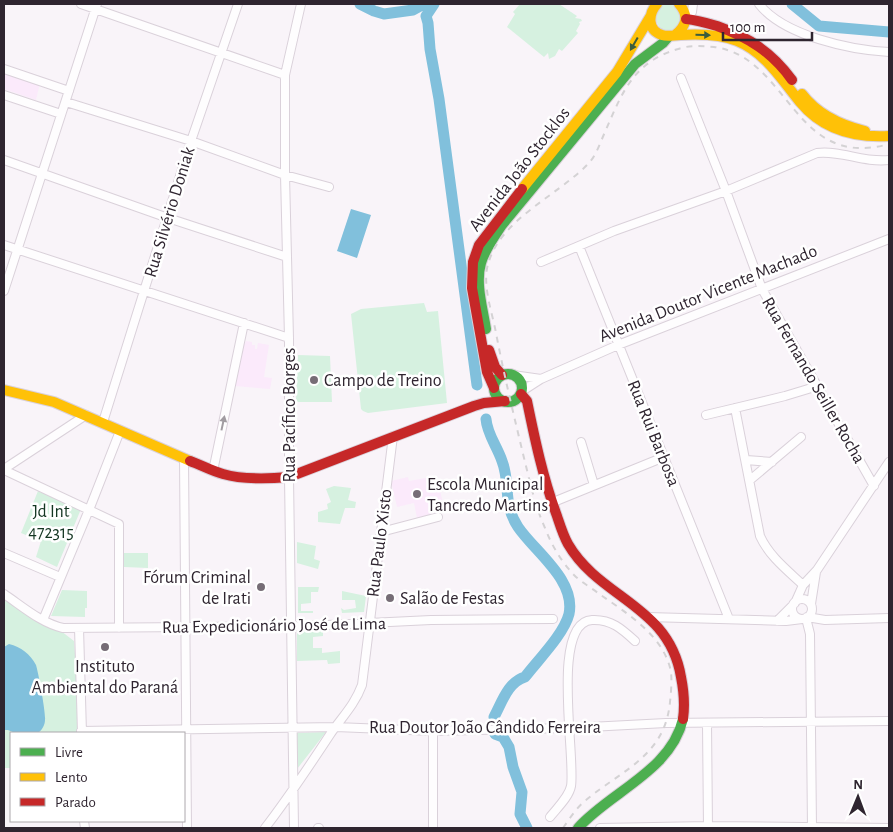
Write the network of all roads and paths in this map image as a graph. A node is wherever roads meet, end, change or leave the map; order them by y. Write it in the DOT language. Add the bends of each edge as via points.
graph roads {
  1 [pos="81,4"];
  2 [pos="238,4"];
  3 [pos="301,4"];
  4 [pos="655,4"];
  5 [pos="679,4"];
  6 [pos="693,4"];
  7 [pos="759,4"];
  8 [pos="97,6"];
  9 [pos="650,17"];
  10 [pos="686,19"];
  11 [pos="672,36"];
  12 [pos="889,52"];
  13 [pos="222,54"];
  14 [pos="4,69"];
  15 [pos="285,76"];
  16 [pos="681,78"];
  17 [pos="69,91"];
  18 [pos="4,95"];
  19 [pos="66,102"];
  20 [pos="62,114"];
  21 [pos="889,130"];
  22 [pos="889,136"];
  23 [pos="191,141"];
  24 [pos="4,160"];
  25 [pos="889,160"];
  26 [pos="42,173"];
  27 [pos="285,175"];
  28 [pos="328,187"];
  29 [pos="726,191"];
  30 [pos="168,218"];
  31 [pos="889,239"];
  32 [pos="4,245"];
  33 [pos="579,246"];
  34 [pos="18,250"];
  35 [pos="288,258"];
  36 [pos="541,262"];
  37 [pos="762,289"];
  38 [pos="4,291"];
  39 [pos="144,291"];
  40 [pos="244,323"];
  41 [pos="290,338"];
  42 [pos="618,345"];
  43 [pos="502,375"];
  44 [pos="513,375"];
  45 [pos="540,379"];
  46 [pos="818,386"];
  47 [pos="4,390"];
  48 [pos="494,390"];
  49 [pos="521,392"];
  50 [pos="508,401"];
  51 [pos="474,406"];
  52 [pos="736,408"];
  53 [pos="529,412"];
  54 [pos="86,415"];
  55 [pos="706,415"];
  56 [pos="102,422"];
  57 [pos="120,431"];
  58 [pos="393,436"];
  59 [pos="801,437"];
  60 [pos="581,442"];
  61 [pos="664,457"];
  62 [pos="184,458"];
  63 [pos="746,460"];
  64 [pos="772,462"];
  65 [pos="889,462"];
  66 [pos="4,470"];
  67 [pos="213,471"];
  68 [pos="289,477"];
  69 [pos="750,480"];
  70 [pos="594,485"];
  71 [pos="874,486"];
  72 [pos="552,503"];
  73 [pos="88,510"];
  74 [pos="438,517"];
  75 [pos="381,532"];
  76 [pos="4,553"];
  77 [pos="817,570"];
  78 [pos="60,577"];
  79 [pos="803,585"];
  80 [pos="4,594"];
  81 [pos="794,604"];
  82 [pos="807,614"];
  83 [pos="648,617"];
  84 [pos="889,618"];
  85 [pos="553,619"];
  86 [pos="729,619"];
  87 [pos="43,620"];
  88 [pos="777,621"];
  89 [pos="369,624"];
  90 [pos="291,626"];
  91 [pos="78,628"];
  92 [pos="119,628"];
  93 [pos="185,628"];
  94 [pos="635,641"];
  95 [pos="889,721"];
  96 [pos="811,722"];
  97 [pos="708,723"];
  98 [pos="682,724"];
  99 [pos="292,727"];
  100 [pos="336,727"];
  101 [pos="570,728"];
  102 [pos="186,730"];
  103 [pos="433,731"];
  104 [pos="82,732"];
  105 [pos="293,792"];
  106 [pos="550,816"];
  107 [pos="433,825"];
  108 [pos="708,827"];
  109 [pos="187,828"];
  110 [pos="265,828"];
  111 [pos="294,828"];
  112 [pos="578,828"];
  113 [pos="600,828"];
  114 [pos="812,828"];
  115 [pos="889,828"];
  1 -- 8 [label="street"];
  2 -- 13 [label="street, Rua Silvério Doniak"];
  3 -- 15 [label="street, Rua Pacífico Borges"];
  4 -- 9 [label="main road, Avenida João Stocklos"];
  5 -- 10 [label="main road" via="685,10"];
  6 -- 10 [label="street"];
  7 -- 12 [label="street" via="796,31 872,52"];
  8 -- 13 [label="street"];
  8 -- 17 [label="street"];
  9 -- 11 [label="main road" via="657,33"];
  9 -- 48 [label="main road, Avenida João Stocklos, one-way" via="618,72 480,245 473,262 472,288 487,372"];
  10 -- 11 [label="main road, Avenida João Stocklos" via="684,28"];
  10 -- 21 [label="main road" via="719,27 755,42 782,65 804,97 834,122 864,131"];
  11 -- 22 [label="main road, one-way" via="714,35 741,43 777,70 820,122 845,134 875,138"];
  11 -- 43 [label="main road, Avenida João Stocklos" via="635,64 502,225 488,247 480,265 480,288 491,357 496,370"];
  13 -- 15 [label="street"];
  13 -- 23 [label="street, Rua Silvério Doniak"];
  14 -- 17 [label="street"];
  15 -- 27 [label="street, Rua Pacífico Borges"];
  16 -- 29 [label="street, Rua Fernando Seiller Rocha"];
  17 -- 19 [label="street"];
  18 -- 20 [label="street"];
  19 -- 20 [label="street"];
  19 -- 23 [label="street"];
  20 -- 26 [label="street"];
  23 -- 27 [label="street"];
  23 -- 30 [label="street, Rua Silvério Doniak"];
  24 -- 26 [label="street"];
  25 -- 29 [label="street" via="817,153"];
  26 -- 30 [label="street"];
  26 -- 34 [label="street"];
  27 -- 28 [label="street"];
  27 -- 35 [label="street, Rua Pacífico Borges"];
  29 -- 33 [label="street"];
  29 -- 37 [label="street, Rua Fernando Seiller Rocha"];
  30 -- 35 [label="street"];
  30 -- 39 [label="street, Rua Silvério Doniak"];
  31 -- 37 [label="street, Avenida Doutor Vicente Machado"];
  32 -- 34 [label="street"];
  33 -- 36 [label="street"];
  33 -- 42 [label="street, Rua Rui Barbosa"];
  34 -- 38 [label="street"];
  34 -- 39 [label="street"];
  35 -- 41 [label="street, Rua Pacífico Borges"];
  37 -- 42 [label="street, Avenida Doutor Vicente Machado"];
  37 -- 46 [label="street, Rua Fernando Seiller Rocha"];
  39 -- 40 [label="street"];
  39 -- 56 [label="street, Rua Silvério Doniak"];
  40 -- 41 [label="street"];
  67 -- 40 [label="street, one-way"];
  41 -- 68 [label="street, Rua Pacífico Borges"];
  42 -- 45 [label="street, Avenida Doutor Vicente Machado"];
  42 -- 61 [label="street, Rua Rui Barbosa"];
  43 -- 44 [label="main road"];
  43 -- 48 [label="main road"];
  44 -- 45 [label="street"];
  44 -- 49 [label="main road" via="520,381"];
  45 -- 49 [label="street, Avenida Doutor Vicente Machado"];
  46 -- 52 [label="street"];
  46 -- 71 [label="street, Rua Fernando Seiller Rocha"];
  47 -- 54 [label="main road" via="54,402"];
  48 -- 50 [label="main road" via="498,397"];
  48 -- 51 [label="main road"];
  49 -- 50 [label="main road" via="518,398"];
  49 -- 53 [label="main road"];
  50 -- 51 [label="main road"];
  50 -- 53 [label="main road"];
  51 -- 58 [label="main road"];
  52 -- 55 [label="street"];
  52 -- 63 [label="street"];
  53 -- 72 [label="main road"];
  54 -- 56 [label="main road"];
  54 -- 66 [label="street"];
  56 -- 57 [label="main road"];
  57 -- 62 [label="main road"];
  57 -- 73 [label="street"];
  58 -- 68 [label="main road"];
  58 -- 75 [label="street, Rua Paulo Xisto"];
  59 -- 64 [label="street"];
  60 -- 70 [label="street"];
  61 -- 70 [label="street"];
  61 -- 86 [label="street, Rua Rui Barbosa"];
  62 -- 67 [label="main road"];
  62 -- 93 [label="street"];
  63 -- 64 [label="street"];
  63 -- 69 [label="street"];
  64 -- 69 [label="street"];
  65 -- 71 [label="street"];
  66 -- 73 [label="street"];
  67 -- 68 [label="main road" via="244,479"];
  68 -- 90 [label="street, Rua Pacífico Borges"];
  69 -- 79 [label="street" via="760,536 765,546"];
  70 -- 72 [label="street"];
  71 -- 77 [label="street"];
  72 -- 83 [label="main road" via="577,559"];
  73 -- 78 [label="street"];
  73 -- 92 [label="street" via="119,524"];
  74 -- 75 [label="street"];
  75 -- 89 [label="street, Rua Paulo Xisto"];
  76 -- 78 [label="street"];
  77 -- 79 [label="street"];
  77 -- 82 [label="street"];
  78 -- 87 [label="street"];
  79 -- 81 [label="street"];
  80 -- 87 [label="street, Rua Expedicionário José de Lima"];
  81 -- 82 [label="street" via="794,614"];
  81 -- 82 [label="street" via="803,599"];
  81 -- 88 [label="street"];
  82 -- 84 [label="street" via="825,620"];
  82 -- 88 [label="street"];
  82 -- 96 [label="street"];
  83 -- 86 [label="street"];
  83 -- 98 [label="main road" via="664,633 676,653 685,704"];
  85 -- 89 [label="street, Rua Expedicionário José de Lima"];
  86 -- 88 [label="street"];
  87 -- 91 [label="street, Rua Expedicionário José de Lima" via="63,628"];
  89 -- 90 [label="street, Rua Expedicionário José de Lima"];
  89 -- 100 [label="street, Rua Paulo Xisto" via="362,685 356,700"];
  90 -- 93 [label="street, Rua Expedicionário José de Lima"];
  90 -- 99 [label="street, Rua Pacífico Borges"];
  91 -- 92 [label="street, Rua Expedicionário José de Lima"];
  91 -- 104 [label="street"];
  92 -- 93 [label="street, Rua Expedicionário José de Lima"];
  93 -- 102 [label="street"];
  94 -- 101 [label="street" via="610,622 587,620 580,624 569,651"];
  95 -- 96 [label="street, Rua Doutor João Cândido Ferreira"];
  96 -- 97 [label="street, Rua Doutor João Cândido Ferreira"];
  96 -- 114 [label="street"];
  97 -- 98 [label="street, Rua Doutor João Cândido Ferreira"];
  97 -- 108 [label="street"];
  98 -- 101 [label="street, Rua Doutor João Cândido Ferreira"];
  98 -- 112 [label="main road" via="653,768"];
  99 -- 100 [label="street, Rua Doutor João Cândido Ferreira"];
  99 -- 102 [label="street, Rua Doutor João Cândido Ferreira"];
  99 -- 105 [label="street, Rua Pacífico Borges"];
  100 -- 103 [label="street, Rua Doutor João Cândido Ferreira"];
  100 -- 105 [label="street, Rua Paulo Xisto"];
  101 -- 103 [label="street, Rua Doutor João Cândido Ferreira"];
  101 -- 106 [label="street" via="572,786"];
  102 -- 104 [label="street, Rua Doutor João Cândido Ferreira"];
  102 -- 109 [label="street"];
  103 -- 107 [label="street"];
  105 -- 110 [label="street, Rua Paulo Xisto"];
  105 -- 111 [label="street, Rua Pacífico Borges"];
  108 -- 113 [label="street"];
  108 -- 114 [label="street"];
  114 -- 115 [label="street"];
}
